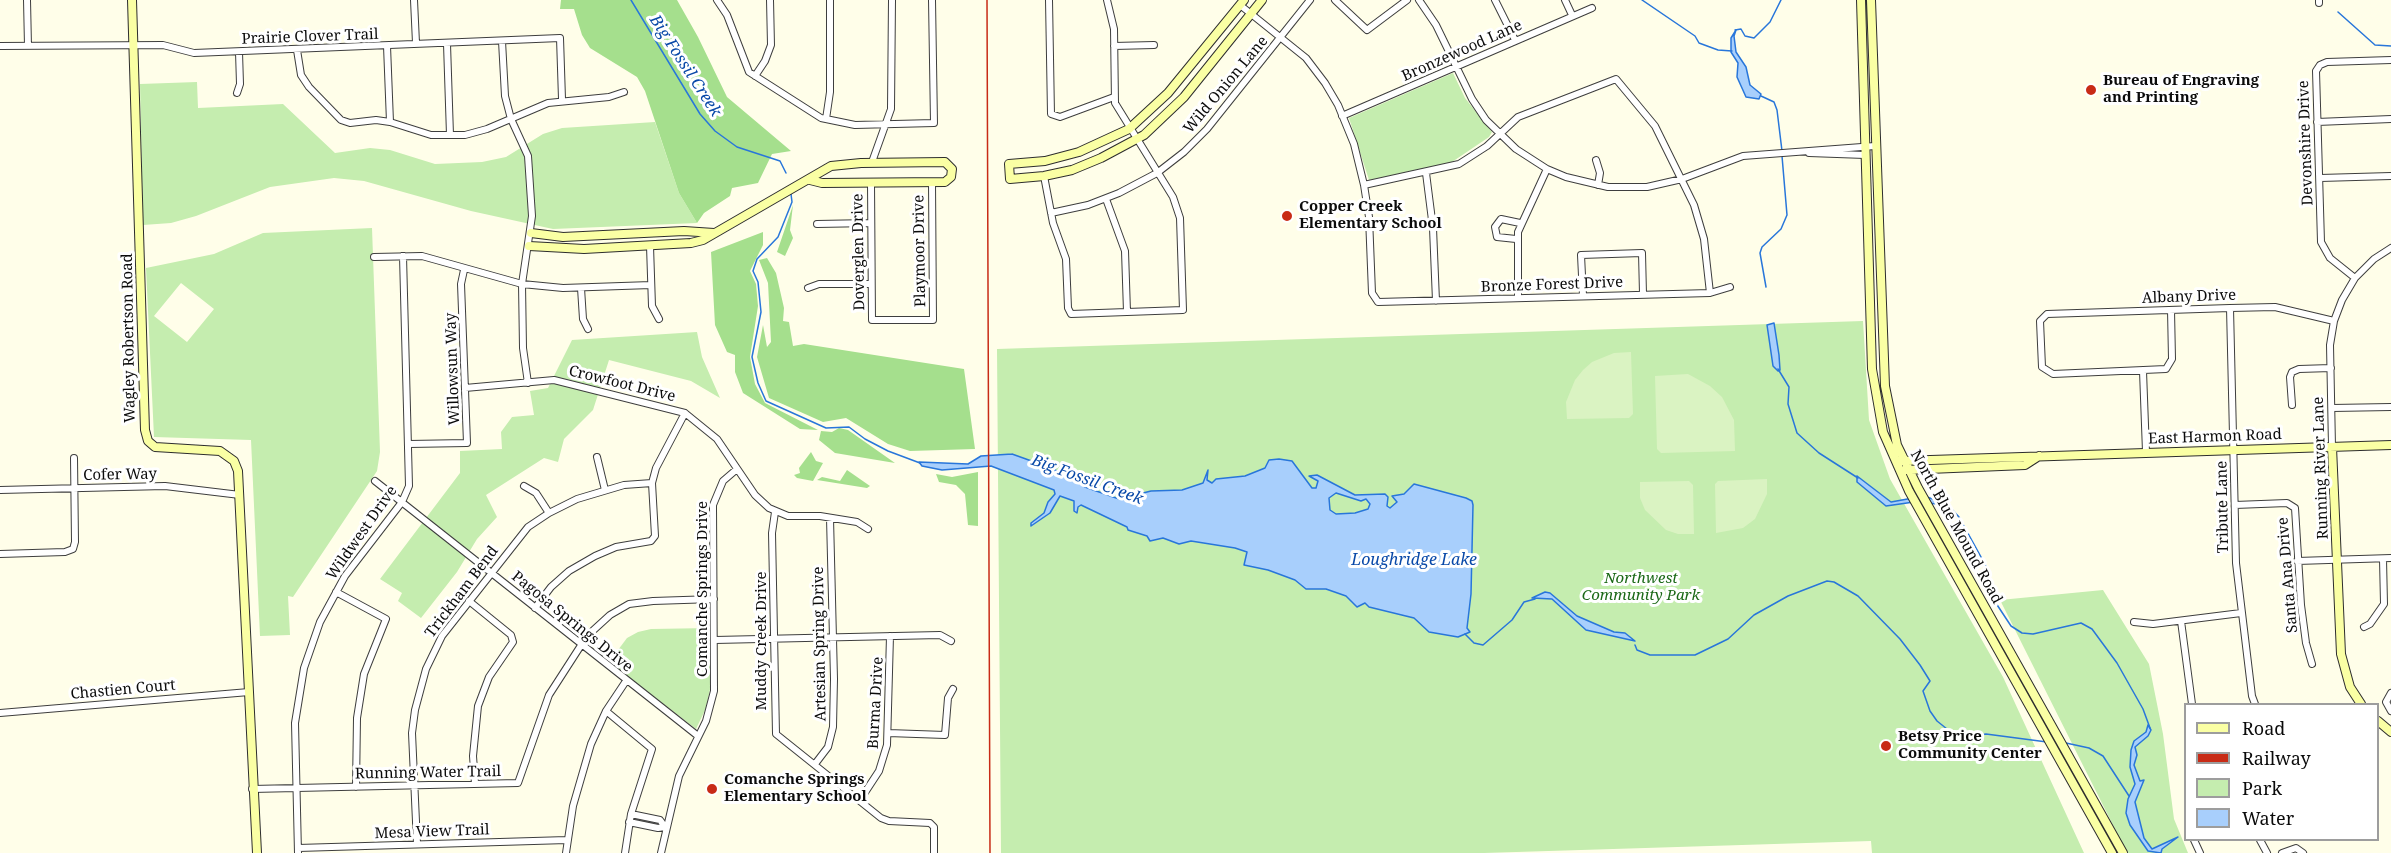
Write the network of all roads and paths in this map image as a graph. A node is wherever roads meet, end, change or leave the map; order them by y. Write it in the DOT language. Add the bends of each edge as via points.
graph roads {
  1 [pos="27,0"];
  2 [pos="132,0"];
  3 [pos="717,0"];
  4 [pos="770,0"];
  5 [pos="830,0"];
  6 [pos="892,0"];
  7 [pos="932,0"];
  8 [pos="1049,0"];
  9 [pos="1107,0"];
  10 [pos="1262,0"];
  11 [pos="1311,0"];
  12 [pos="1335,0"];
  13 [pos="1407,0"];
  14 [pos="1419,0"];
  15 [pos="1495,0"];
  16 [pos="1565,0"];
  17 [pos="1861,0"];
  18 [pos="1871,0"];
  19 [pos="1242,2"];
  20 [pos="414,3"];
  21 [pos="1592,8"];
  22 [pos="1251,14"];
  23 [pos="1572,15"];
  24 [pos="1281,38"];
  25 [pos="1515,40"];
  26 [pos="502,41"];
  27 [pos="416,43"];
  28 [pos="447,44"];
  29 [pos="133,45"];
  30 [pos="1114,45"];
  31 [pos="1154,45"];
  32 [pos="0,46"];
  33 [pos="28,46"];
  34 [pos="387,46"];
  35 [pos="297,50"];
  36 [pos="239,52"];
  37 [pos="2391,60"];
  38 [pos="1456,66"];
  39 [pos="755,76"];
  40 [pos="624,92"];
  41 [pos="237,93"];
  42 [pos="1114,97"];
  43 [pos="562,99"];
  44 [pos="1342,116"];
  45 [pos="511,119"];
  46 [pos="826,119"];
  47 [pos="2391,119"];
  48 [pos="390,122"];
  49 [pos="2317,122"];
  50 [pos="885,124"];
  51 [pos="1129,129"];
  52 [pos="1499,134"];
  53 [pos="450,135"];
  54 [pos="1136,140"];
  55 [pos="1868,149"];
  56 [pos="1596,160"];
  57 [pos="872,162"];
  58 [pos="1547,169"];
  59 [pos="1157,173"];
  60 [pos="1426,173"];
  61 [pos="1044,176"];
  62 [pos="2391,176"];
  63 [pos="1682,178"];
  64 [pos="2320,178"];
  65 [pos="810,180"];
  66 [pos="932,182"];
  67 [pos="871,183"];
  68 [pos="1364,184"];
  69 [pos="1598,185"];
  70 [pos="1106,199"];
  71 [pos="1051,213"];
  72 [pos="871,223"];
  73 [pos="1520,223"];
  74 [pos="817,224"];
  75 [pos="531,233"];
  76 [pos="714,233"];
  77 [pos="1516,239"];
  78 [pos="529,246"];
  79 [pos="650,246"];
  80 [pos="2391,248"];
  81 [pos="403,256"];
  82 [pos="374,257"];
  83 [pos="464,270"];
  84 [pos="2355,278"];
  85 [pos="522,284"];
  86 [pos="872,284"];
  87 [pos="651,285"];
  88 [pos="1730,287"];
  89 [pos="581,288"];
  90 [pos="808,288"];
  91 [pos="1710,293"];
  92 [pos="1643,294"];
  93 [pos="1583,296"];
  94 [pos="1518,298"];
  95 [pos="1436,301"];
  96 [pos="2230,308"];
  97 [pos="2171,310"];
  98 [pos="1127,312"];
  99 [pos="659,319"];
  100 [pos="872,320"];
  101 [pos="2334,321"];
  102 [pos="588,329"];
  103 [pos="2331,368"];
  104 [pos="2144,371"];
  105 [pos="528,383"];
  106 [pos="465,388"];
  107 [pos="2292,405"];
  108 [pos="2391,406"];
  109 [pos="2332,408"];
  110 [pos="685,413"];
  111 [pos="409,444"];
  112 [pos="2391,445"];
  113 [pos="2332,447"];
  114 [pos="2234,450"];
  115 [pos="2146,452"];
  116 [pos="2040,456"];
  117 [pos="597,457"];
  118 [pos="74,458"];
  119 [pos="1898,461"];
  120 [pos="737,469"];
  121 [pos="1908,470"];
  122 [pos="1898,471"];
  123 [pos="375,481"];
  124 [pos="652,483"];
  125 [pos="524,486"];
  126 [pos="74,488"];
  127 [pos="0,490"];
  128 [pos="605,490"];
  129 [pos="1913,490"];
  130 [pos="240,495"];
  131 [pos="402,502"];
  132 [pos="2235,505"];
  133 [pos="775,512"];
  134 [pos="549,513"];
  135 [pos="830,518"];
  136 [pos="868,529"];
  137 [pos="0,554"];
  138 [pos="2383,558"];
  139 [pos="2391,558"];
  140 [pos="2337,560"];
  141 [pos="2297,561"];
  142 [pos="493,573"];
  143 [pos="336,592"];
  144 [pos="714,599"];
  145 [pos="469,601"];
  146 [pos="535,608"];
  147 [pos="2241,613"];
  148 [pos="2181,621"];
  149 [pos="2134,622"];
  150 [pos="2364,627"];
  151 [pos="890,636"];
  152 [pos="775,638"];
  153 [pos="833,638"];
  154 [pos="716,640"];
  155 [pos="951,641"];
  156 [pos="581,645"];
  157 [pos="2312,664"];
  158 [pos="626,681"];
  159 [pos="953,689"];
  160 [pos="249,692"];
  161 [pos="2391,693"];
  162 [pos="2192,703"];
  163 [pos="2255,703"];
  164 [pos="2360,703"];
  165 [pos="606,711"];
  166 [pos="2391,711"];
  167 [pos="0,713"];
  168 [pos="2379,722"];
  169 [pos="2391,732"];
  170 [pos="888,733"];
  171 [pos="698,736"];
  172 [pos="815,764"];
  173 [pos="475,784"];
  174 [pos="414,785"];
  175 [pos="356,787"];
  176 [pos="252,789"];
  177 [pos="296,789"];
  178 [pos="860,801"];
  179 [pos="632,814"];
  180 [pos="629,822"];
  181 [pos="665,827"];
  182 [pos="567,840"];
  183 [pos="417,844"];
  184 [pos="298,850"];
  185 [pos="257,853"];
  186 [pos="566,853"];
  187 [pos="625,853"];
  188 [pos="661,853"];
  189 [pos="934,853"];
  190 [pos="2112,853"];
  191 [pos="2123,853"];
  192 [pos="2282,853"];
  193 [pos="2302,853"];
  1 -- 33 [label="street"];
  2 -- 29 [label="street, Wagley Robertson Road"];
  3 -- 39 [label="street" via="728,15 749,72"];
  4 -- 39 [label="street" via="771,45"];
  5 -- 46 [label="street" via="830,92"];
  6 -- 50 [label="street" via="891,109"];
  7 -- 50 [label="street" via="933,123"];
  8 -- 42 [label="street" via="1052,114 1060,117"];
  9 -- 30 [label="street"];
  10 -- 22 [label="street"];
  11 -- 24 [label="street, Wild Onion Lane"];
  12 -- 13 [label="street" via="1366,30"];
  14 -- 38 [label="street"];
  15 -- 25 [label="street"];
  16 -- 23 [label="street"];
  17 -- 55 [label="street, North Blue Mound Road"];
  18 -- 55 [label="street, North Blue Mound Road"];
  19 -- 22 [label="street"];
  19 -- 51 [label="street" via="1168,93"];
  20 -- 27 [label="street"];
  21 -- 23 [label="street, Bronzewood Lane"];
  22 -- 24 [label="street"];
  22 -- 54 [label="street" via="1184,97"];
  23 -- 25 [label="street, Bronzewood Lane"];
  24 -- 44 [label="street" via="1320,74"];
  24 -- 59 [label="street, Wild Onion Lane" via="1207,129"];
  25 -- 38 [label="street, Bronzewood Lane"];
  26 -- 28 [label="street, Prairie Clover Trail"];
  26 -- 43 [label="street, Prairie Clover Trail" via="560,38"];
  26 -- 45 [label="street" via="505,96"];
  27 -- 28 [label="street, Prairie Clover Trail"];
  27 -- 34 [label="street, Prairie Clover Trail"];
  28 -- 53 [label="street"];
  29 -- 33 [label="street, Prairie Clover Trail"];
  29 -- 36 [label="street, Prairie Clover Trail" via="163,45 194,53"];
  29 -- 130 [label="street, Wagley Robertson Road" via="145,434 150,444 159,447 225,453 237,467"];
  30 -- 31 [label="street"];
  30 -- 42 [label="street"];
  32 -- 33 [label="street, Prairie Clover Trail"];
  34 -- 35 [label="street, Prairie Clover Trail"];
  34 -- 48 [label="street"];
  35 -- 36 [label="street, Prairie Clover Trail"];
  35 -- 48 [label="street" via="301,75 341,120"];
  36 -- 41 [label="street"];
  37 -- 49 [label="street, Devonshire Drive" via="2320,65 2316,71"];
  38 -- 44 [label="street, Bronzewood Lane"];
  38 -- 52 [label="street" via="1473,101"];
  39 -- 46 [label="street"];
  40 -- 43 [label="street" via="609,97"];
  42 -- 51 [label="street"];
  43 -- 45 [label="street"];
  44 -- 68 [label="street"];
  45 -- 53 [label="street" via="465,135"];
  45 -- 75 [label="street" via="528,156"];
  46 -- 50 [label="street" via="855,125"];
  47 -- 49 [label="street"];
  48 -- 53 [label="street" via="431,135"];
  49 -- 64 [label="street, Devonshire Drive"];
  50 -- 57 [label="street"];
  51 -- 54 [label="street"];
  51 -- 61 [label="street" via="1070,155 1010,164 1010,179"];
  52 -- 58 [label="street"];
  52 -- 60 [label="street" via="1467,160"];
  52 -- 63 [label="street" via="1518,117 1616,79 1655,126"];
  54 -- 59 [label="street"];
  54 -- 61 [label="street" via="1082,166"];
  55 -- 63 [label="street" via="1764,153 1736,158"];
  55 -- 119 [label="street, North Blue Mound Road" via="1885,386"];
  55 -- 119 [label="street, North Blue Mound Road" via="1872,369 1877,412"];
  56 -- 69 [label="street"];
  57 -- 65 [label="street" via="831,166"];
  57 -- 66 [label="street" via="950,165 950,180"];
  58 -- 69 [label="street"];
  58 -- 73 [label="street"];
  59 -- 70 [label="street, Wild Onion Lane"];
  59 -- 98 [label="street" via="1173,197 1182,228 1184,310"];
  60 -- 68 [label="street"];
  60 -- 95 [label="street"];
  61 -- 71 [label="street"];
  62 -- 64 [label="street"];
  63 -- 69 [label="street" via="1647,187"];
  63 -- 91 [label="street" via="1702,226"];
  64 -- 84 [label="street, Devonshire Drive" via="2322,246 2330,258"];
  65 -- 67 [label="street"];
  65 -- 76 [label="street"];
  66 -- 67 [label="street"];
  66 -- 100 [label="street, Playmoor Drive" via="933,320"];
  67 -- 72 [label="street, Doverglen Drive"];
  68 -- 95 [label="street, Bronze Forest Drive" via="1375,300"];
  70 -- 71 [label="street, Wild Onion Lane"];
  70 -- 98 [label="street" via="1125,252"];
  71 -- 98 [label="street" via="1066,259 1071,314"];
  72 -- 74 [label="street"];
  72 -- 86 [label="street, Doverglen Drive"];
  73 -- 77 [label="street"];
  73 -- 77 [label="street" via="1501,219 1495,227 1497,237"];
  75 -- 76 [label="street" via="574,237"];
  75 -- 78 [label="street"];
  76 -- 79 [label="street" via="699,242"];
  77 -- 94 [label="street"];
  78 -- 79 [label="street"];
  78 -- 85 [label="street"];
  79 -- 87 [label="street"];
  80 -- 84 [label="street, Running River Lane"];
  81 -- 82 [label="street"];
  81 -- 83 [label="street" via="427,257"];
  81 -- 111 [label="street, Wildwest Drive"];
  83 -- 85 [label="street"];
  83 -- 106 [label="street, Willowsun Way" via="461,284"];
  84 -- 101 [label="street, Running River Lane"];
  85 -- 89 [label="street"];
  85 -- 105 [label="street"];
  86 -- 90 [label="street" via="819,284"];
  86 -- 100 [label="street, Doverglen Drive"];
  87 -- 89 [label="street"];
  87 -- 99 [label="street" via="652,306"];
  88 -- 91 [label="street, Bronze Forest Drive"];
  89 -- 102 [label="street" via="583,319"];
  91 -- 92 [label="street, Bronze Forest Drive"];
  92 -- 93 [label="street, Bronze Forest Drive"];
  92 -- 93 [label="street" via="1642,253 1601,254 1581,255"];
  93 -- 94 [label="street, Bronze Forest Drive"];
  94 -- 95 [label="street, Bronze Forest Drive"];
  96 -- 97 [label="street, Albany Drive"];
  96 -- 101 [label="street, Albany Drive" via="2283,307"];
  96 -- 114 [label="street, Tribute Lane"];
  97 -- 104 [label="street" via="2171,363 2166,369"];
  97 -- 104 [label="street, Albany Drive" via="2043,316 2040,321 2044,370 2053,374"];
  101 -- 103 [label="street, Running River Lane"];
  103 -- 107 [label="street" via="2292,372"];
  103 -- 109 [label="street, Running River Lane"];
  104 -- 115 [label="street"];
  105 -- 106 [label="street, Crowfoot Drive"];
  105 -- 110 [label="street, Crowfoot Drive" via="554,380"];
  106 -- 111 [label="street, Willowsun Way" via="468,443"];
  108 -- 109 [label="street"];
  109 -- 113 [label="street, Running River Lane"];
  110 -- 120 [label="street, Crowfoot Drive" via="717,439"];
  110 -- 124 [label="street" via="668,442"];
  111 -- 131 [label="street, Wildwest Drive" via="409,481"];
  112 -- 113 [label="street, East Harmon Road"];
  113 -- 114 [label="street, East Harmon Road"];
  113 -- 140 [label="street, Running River Lane"];
  114 -- 115 [label="street, East Harmon Road"];
  114 -- 132 [label="street, Tribute Lane"];
  115 -- 116 [label="street, East Harmon Road"];
  116 -- 119 [label="street, East Harmon Road"];
  116 -- 121 [label="street, East Harmon Road" via="2025,465"];
  117 -- 128 [label="street"];
  118 -- 126 [label="street"];
  119 -- 121 [label="street, North Blue Mound Road"];
  119 -- 122 [label="street, North Blue Mound Road"];
  120 -- 133 [label="street, Crowfoot Drive" via="759,500"];
  120 -- 144 [label="street, Comanche Springs Drive" via="723,481 714,500"];
  121 -- 122 [label="street, East Harmon Road"];
  121 -- 129 [label="street, North Blue Mound Road"];
  122 -- 129 [label="street, North Blue Mound Road"];
  123 -- 131 [label="street, Pagosa Springs Drive"];
  124 -- 128 [label="street, Trickham Bend"];
  124 -- 146 [label="street" via="655,536 651,541 616,547 594,556 551,587"];
  125 -- 134 [label="street" via="536,493"];
  126 -- 127 [label="street, Cofer Way"];
  126 -- 130 [label="street, Cofer Way" via="165,486"];
  126 -- 137 [label="street" via="73,549"];
  128 -- 134 [label="street, Trickham Bend"];
  129 -- 190 [label="street, North Blue Mound Road" via="1924,519"];
  129 -- 191 [label="street, North Blue Mound Road" via="1934,517"];
  130 -- 160 [label="street, Wagley Robertson Road"];
  131 -- 142 [label="street, Pagosa Springs Drive"];
  131 -- 143 [label="street, Wildwest Drive"];
  132 -- 141 [label="street, Santa Ana Drive" via="2292,505"];
  132 -- 147 [label="street, Tribute Lane"];
  133 -- 135 [label="street"];
  133 -- 152 [label="street, Muddy Creek Drive"];
  134 -- 142 [label="street, Trickham Bend" via="522,534"];
  135 -- 136 [label="street" via="856,522"];
  135 -- 153 [label="street, Artesian Spring Drive"];
  138 -- 139 [label="street"];
  138 -- 140 [label="street"];
  138 -- 150 [label="street" via="2384,604"];
  140 -- 141 [label="street"];
  140 -- 164 [label="street, Running River Lane" via="2341,654 2350,687"];
  141 -- 157 [label="street, Santa Ana Drive"];
  142 -- 145 [label="street, Trickham Bend"];
  142 -- 146 [label="street, Pagosa Springs Drive"];
  143 -- 175 [label="street" via="386,619 364,674 357,718"];
  143 -- 177 [label="street, Wildwest Drive" via="320,622 299,687"];
  144 -- 154 [label="street, Comanche Springs Drive"];
  144 -- 156 [label="street, Running Water Trail" via="630,604 609,615"];
  145 -- 173 [label="street" via="511,635 513,642 489,676 478,706 473,756"];
  145 -- 174 [label="street, Trickham Bend" via="441,636 419,691 412,733"];
  146 -- 156 [label="street, Pagosa Springs Drive"];
  147 -- 148 [label="street"];
  147 -- 163 [label="street, Tribute Lane"];
  148 -- 149 [label="street"];
  148 -- 162 [label="street"];
  151 -- 153 [label="street"];
  151 -- 155 [label="street" via="940,635"];
  151 -- 170 [label="street, Burma Drive"];
  152 -- 153 [label="street"];
  152 -- 154 [label="street"];
  152 -- 172 [label="street, Muddy Creek Drive" via="775,730"];
  153 -- 172 [label="street, Artesian Spring Drive" via="832,732 828,747"];
  154 -- 171 [label="street, Comanche Springs Drive" via="714,691"];
  156 -- 158 [label="street, Pagosa Springs Drive"];
  156 -- 173 [label="street, Running Water Trail" via="549,695 518,783"];
  158 -- 165 [label="street"];
  158 -- 171 [label="street, Pagosa Springs Drive"];
  159 -- 170 [label="street" via="948,698 945,735"];
  160 -- 167 [label="street, Chastien Court"];
  160 -- 176 [label="street, Wagley Robertson Road"];
  161 -- 166 [label="street" via="2386,702"];
  165 -- 179 [label="street" via="652,749"];
  165 -- 182 [label="street" via="579,782"];
  168 -- 169 [label="street"];
  170 -- 178 [label="street, Burma Drive" via="883,763"];
  171 -- 181 [label="street, Comanche Springs Drive" via="680,776"];
  172 -- 178 [label="street, Muddy Creek Drive"];
  173 -- 174 [label="street, Running Water Trail"];
  174 -- 175 [label="street, Running Water Trail"];
  174 -- 183 [label="street, Trickham Bend"];
  175 -- 177 [label="street, Running Water Trail"];
  176 -- 177 [label="street, Running Water Trail"];
  176 -- 185 [label="street, Wagley Robertson Road"];
  177 -- 184 [label="street, Wildwest Drive"];
  178 -- 189 [label="street, Muddy Creek Drive" via="889,821 930,823 934,827"];
  179 -- 180 [label="street"];
  179 -- 181 [label="street" via="660,820"];
  180 -- 181 [label="street"];
  180 -- 187 [label="street"];
  181 -- 188 [label="street, Comanche Springs Drive"];
  182 -- 183 [label="street, Mesa View Trail"];
  182 -- 186 [label="street"];
  183 -- 184 [label="street, Mesa View Trail"];
  192 -- 193 [label="street" via="2296,848"];
}
